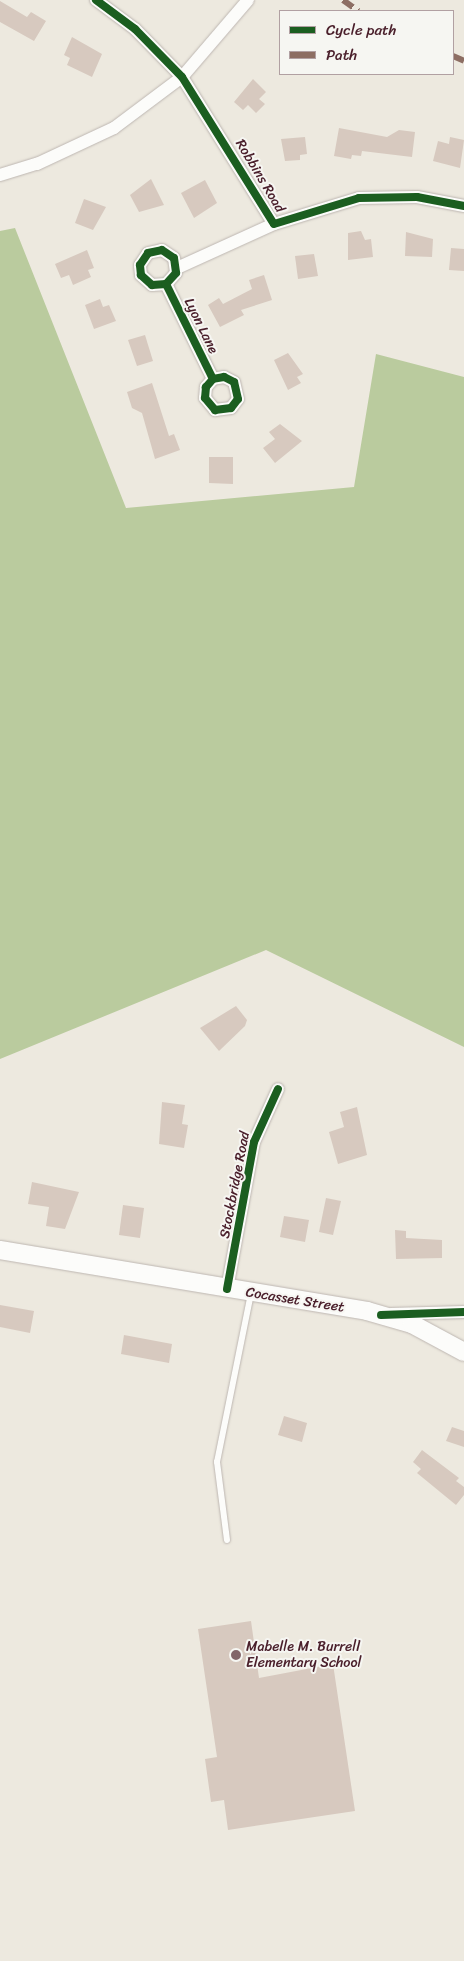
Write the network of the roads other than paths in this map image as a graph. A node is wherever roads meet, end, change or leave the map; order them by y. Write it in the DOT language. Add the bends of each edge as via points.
graph roads {
  1 [pos="96,0"];
  2 [pos="248,0"];
  3 [pos="182,77"];
  4 [pos="0,175"];
  5 [pos="464,206"];
  6 [pos="274,224"];
  7 [pos="177,268"];
  8 [pos="166,284"];
  9 [pos="213,379"];
  10 [pos="278,1089"];
  11 [pos="0,1250"];
  12 [pos="227,1289"];
  13 [pos="251,1293"];
  14 [pos="464,1312"];
  15 [pos="381,1315"];
  16 [pos="464,1352"];
  17 [pos="227,1540"];
  1 -- 3 [label="street, Robbins Road" via="134,29"];
  2 -- 3 [label="street"];
  3 -- 4 [label="street" via="114,128 37,164"];
  3 -- 6 [label="street, Robbins Road"];
  5 -- 6 [label="street, Robbins Road" via="417,197 358,198"];
  6 -- 7 [label="street"];
  7 -- 8 [label="street"];
  7 -- 8 [label="street" via="171,255 162,250 148,253 142,260 141,275 147,283"];
  8 -- 9 [label="street, Lyon Lane"];
  10 -- 12 [label="street, Stockbridge Road" via="254,1142"];
  11 -- 12 [label="main road, Cocasset Street"];
  12 -- 13 [label="main road, Cocasset Street"];
  13 -- 15 [label="main road, Cocasset Street"];
  13 -- 17 [label="lane" via="218,1462"];
  14 -- 15 [label="street"];
  15 -- 16 [label="main road, Cocasset Street" via="412,1324"];
}
